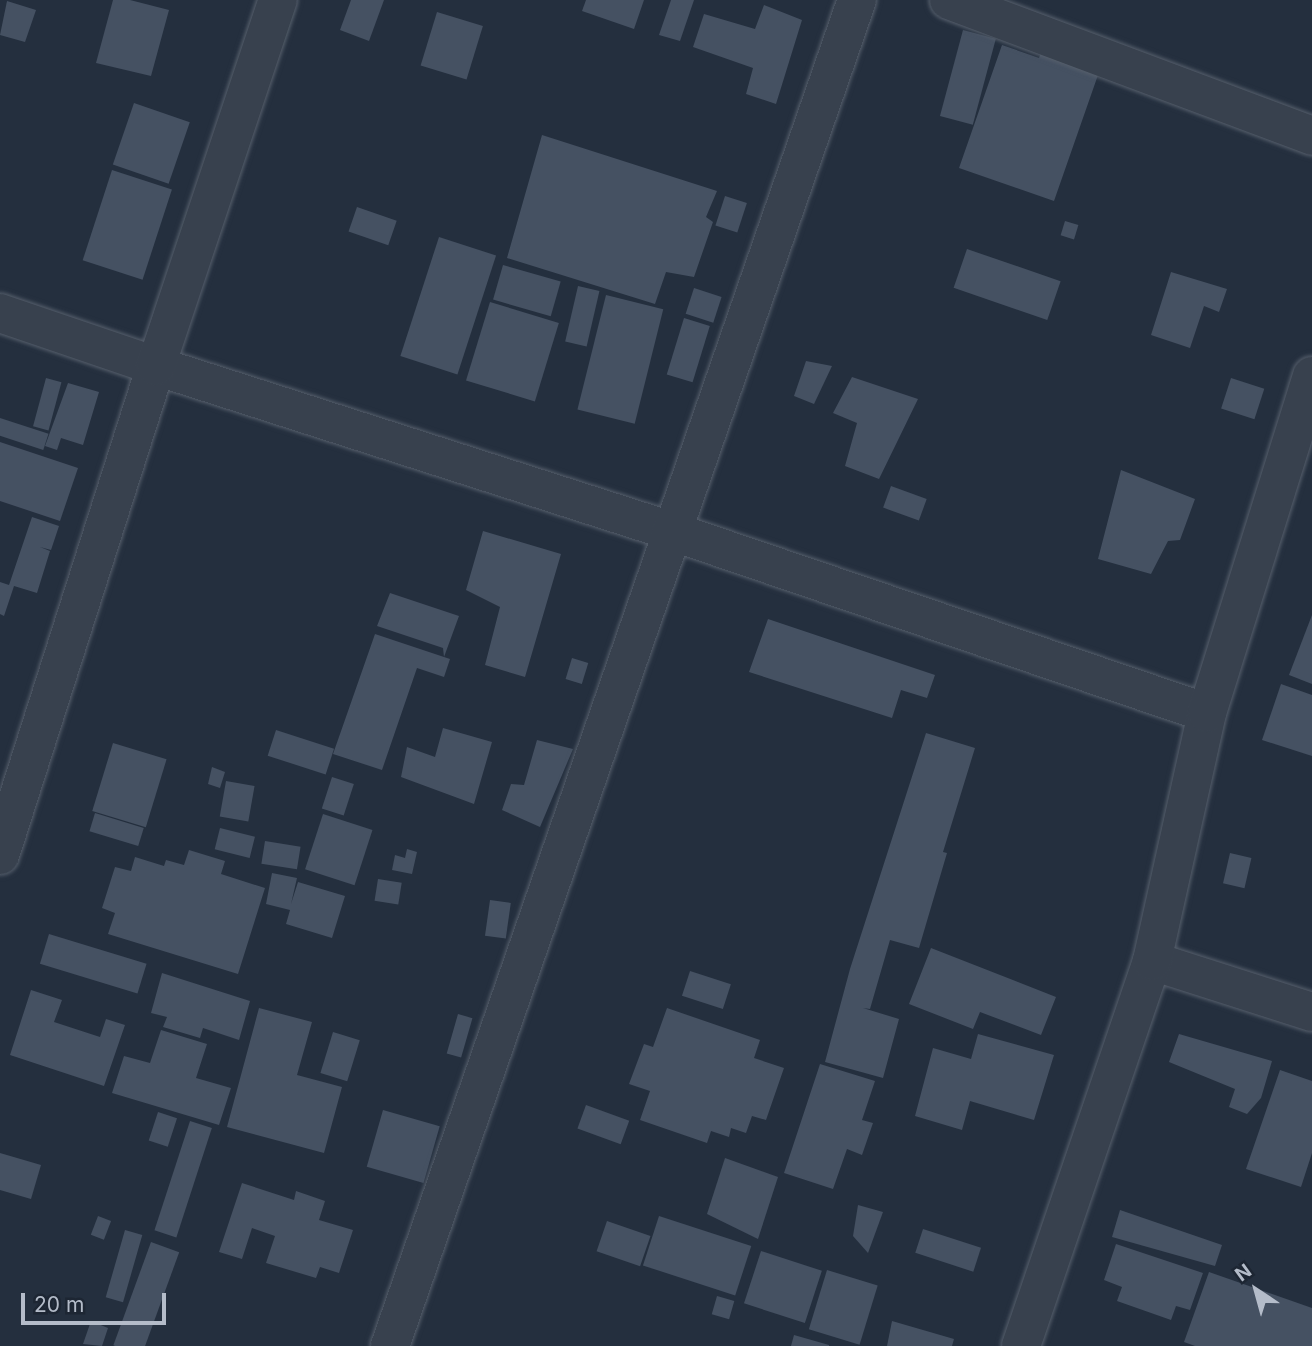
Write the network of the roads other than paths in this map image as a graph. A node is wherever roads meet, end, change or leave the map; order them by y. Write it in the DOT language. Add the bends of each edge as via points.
graph roads {
  1 [pos="278,0"];
  2 [pos="857,0"];
  3 [pos="949,0"];
  4 [pos="1312,136"];
  5 [pos="0,313"];
  6 [pos="156,366"];
  7 [pos="1309,397"];
  8 [pos="671,531"];
  9 [pos="1207,713"];
  10 [pos="0,855"];
  11 [pos="1152,961"];
  12 [pos="1312,1012"];
  13 [pos="390,1346"];
  14 [pos="1021,1346"];
  1 -- 6 [label="street"];
  2 -- 8 [label="street"];
  3 -- 4 [label="street"];
  5 -- 6 [label="street"];
  6 -- 8 [label="street"];
  6 -- 10 [label="street"];
  7 -- 9 [label="street"];
  8 -- 9 [label="street"];
  8 -- 13 [label="street"];
  9 -- 11 [label="street"];
  11 -- 12 [label="street"];
  11 -- 14 [label="street"];
}
